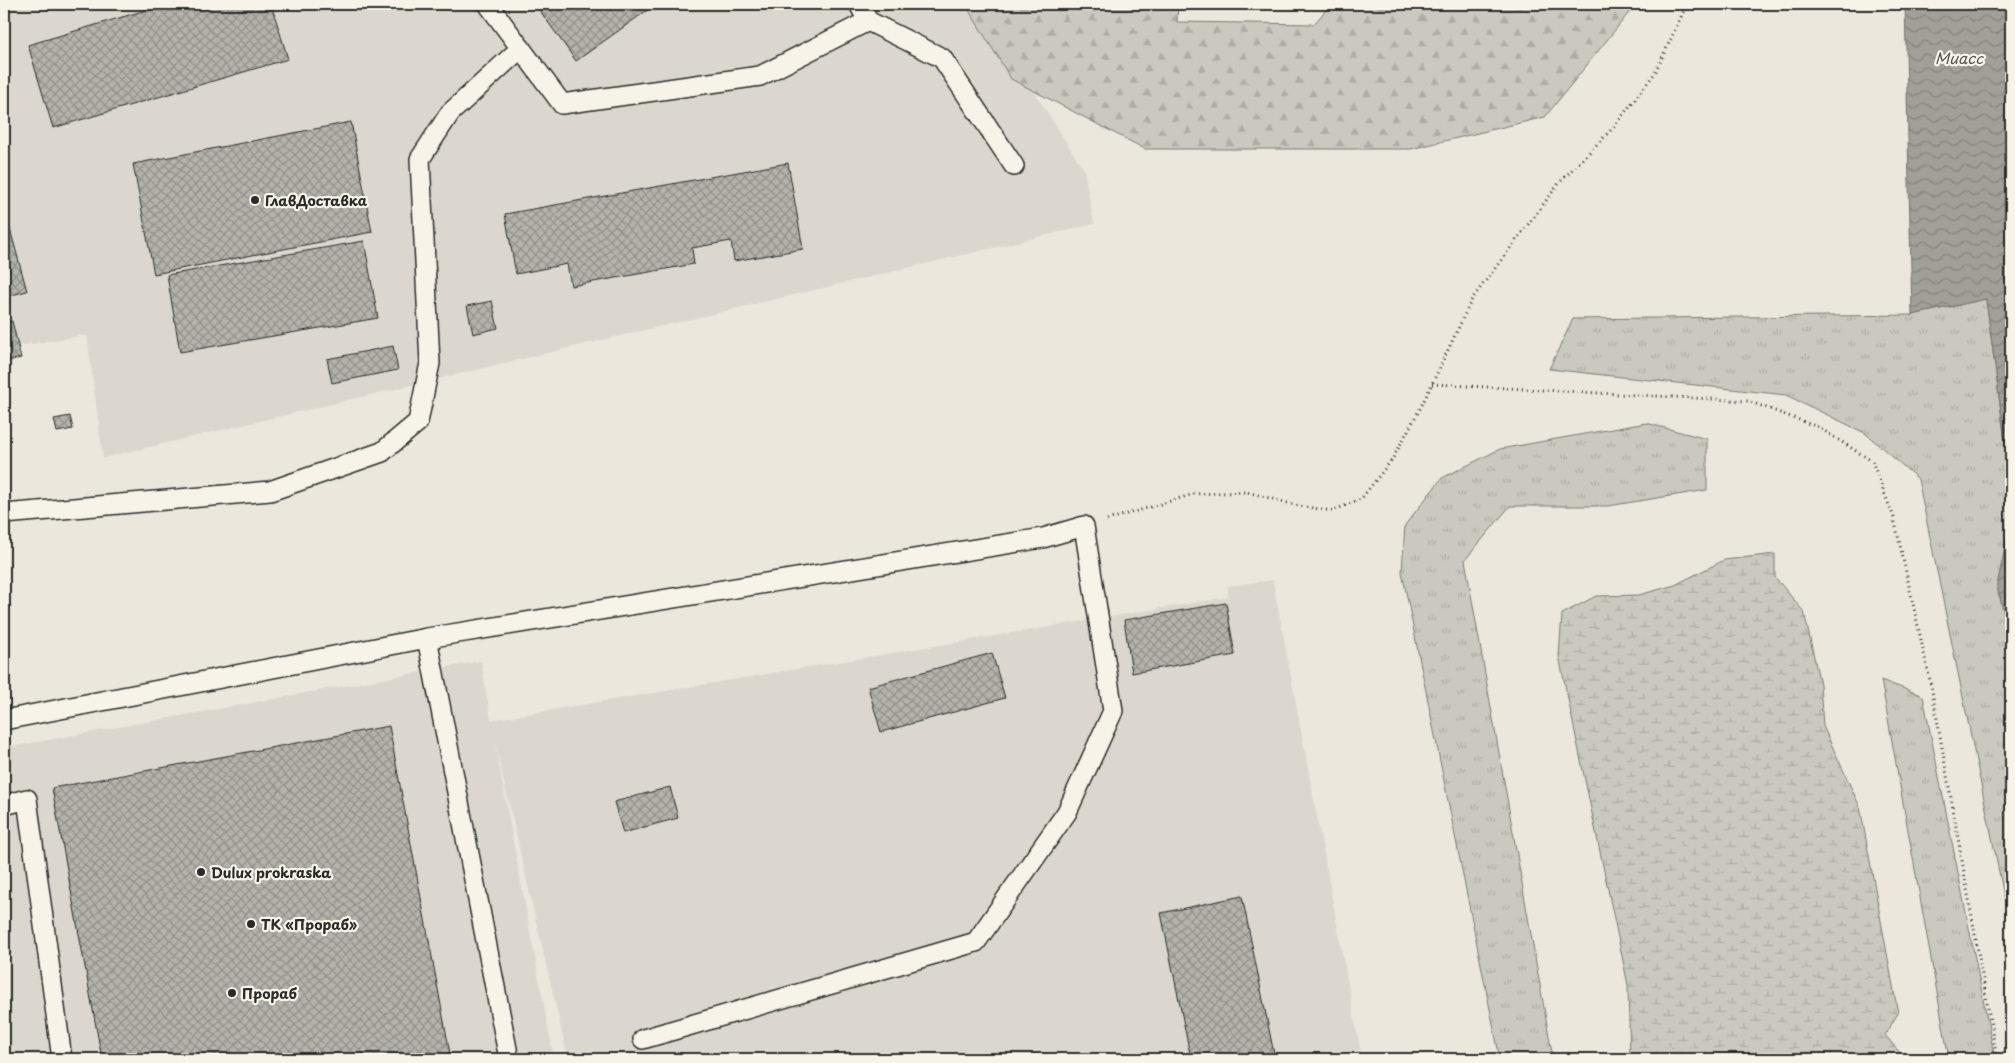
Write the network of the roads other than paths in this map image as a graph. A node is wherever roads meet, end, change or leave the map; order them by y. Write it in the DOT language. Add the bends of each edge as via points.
graph roads {
  1 [pos="488,4"];
  2 [pos="859,4"];
  3 [pos="868,21"];
  4 [pos="521,48"];
  5 [pos="1014,166"];
  6 [pos="4,514"];
  7 [pos="427,638"];
  8 [pos="4,720"];
  9 [pos="4,804"];
  10 [pos="643,1039"];
  11 [pos="62,1059"];
  12 [pos="509,1059"];
  1 -- 4 [label="lane"];
  2 -- 3 [label="lane"];
  3 -- 4 [label="lane" via="760,76 562,104"];
  3 -- 5 [label="lane" via="942,58"];
  4 -- 6 [label="lane" via="450,113 420,159 430,363 418,422 382,452 270,491"];
  7 -- 8 [label="lane"];
  7 -- 10 [label="lane" via="1043,538 1084,526 1113,711 1067,812 976,942"];
  7 -- 12 [label="lane"];
  9 -- 11 [label="lane" via="27,799"];
}
